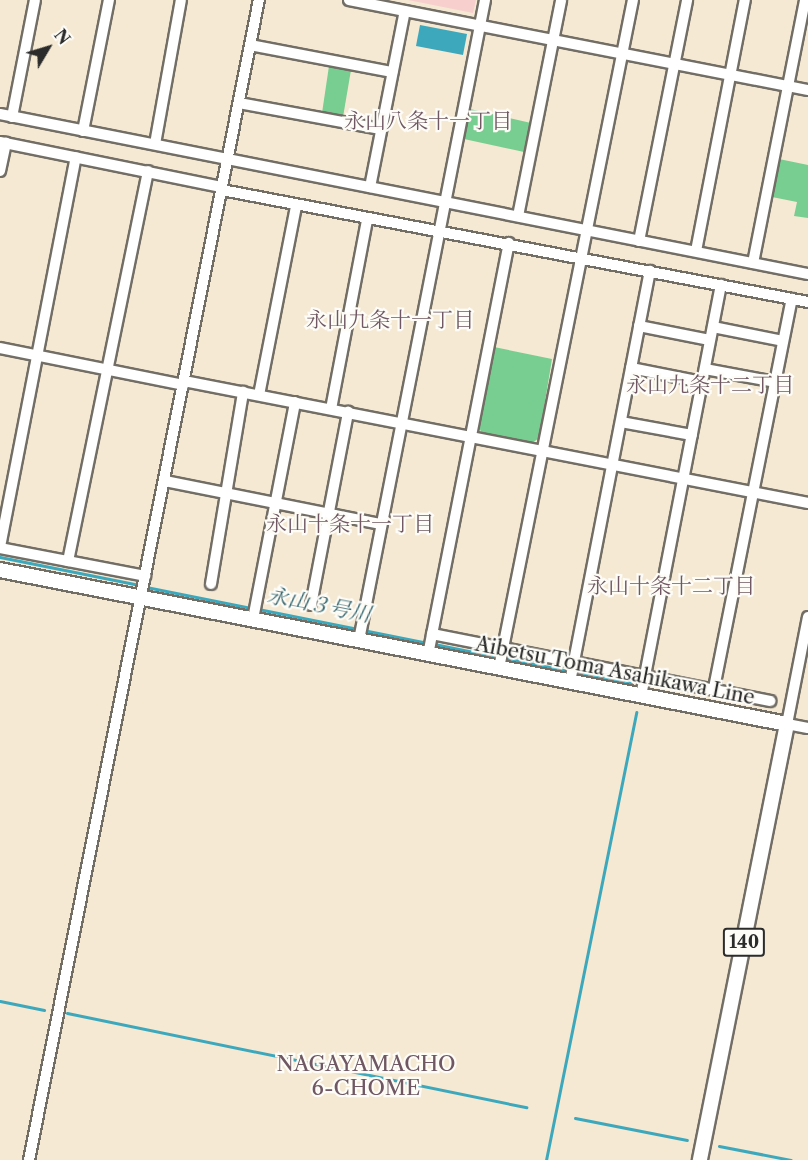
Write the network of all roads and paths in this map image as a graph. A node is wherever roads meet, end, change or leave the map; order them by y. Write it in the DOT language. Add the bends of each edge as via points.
graph roads {
  1 [pos="35,0"];
  2 [pos="110,0"];
  3 [pos="182,0"];
  4 [pos="259,0"];
  5 [pos="349,0"];
  6 [pos="485,0"];
  7 [pos="561,0"];
  8 [pos="633,0"];
  9 [pos="687,0"];
  10 [pos="745,0"];
  11 [pos="805,0"];
  12 [pos="405,11"];
  13 [pos="480,26"];
  14 [pos="553,41"];
  15 [pos="250,45"];
  16 [pos="623,53"];
  17 [pos="674,64"];
  18 [pos="392,72"];
  19 [pos="730,75"];
  20 [pos="788,86"];
  21 [pos="808,90"];
  22 [pos="239,103"];
  23 [pos="0,114"];
  24 [pos="12,117"];
  25 [pos="381,129"];
  26 [pos="82,131"];
  27 [pos="3,142"];
  28 [pos="155,144"];
  29 [pos="76,157"];
  30 [pos="228,159"];
  31 [pos="0,171"];
  32 [pos="148,171"];
  33 [pos="370,187"];
  34 [pos="222,189"];
  35 [pos="445,202"];
  36 [pos="296,206"];
  37 [pos="518,216"];
  38 [pos="367,220"];
  39 [pos="588,230"];
  40 [pos="438,231"];
  41 [pos="639,241"];
  42 [pos="509,243"];
  43 [pos="696,251"];
  44 [pos="581,258"];
  45 [pos="753,263"];
  46 [pos="650,271"];
  47 [pos="808,272"];
  48 [pos="721,285"];
  49 [pos="792,299"];
  50 [pos="808,302"];
  51 [pos="639,326"];
  52 [pos="713,327"];
  53 [pos="710,340"];
  54 [pos="783,341"];
  55 [pos="0,348"];
  56 [pos="38,356"];
  57 [pos="631,368"];
  58 [pos="705,369"];
  59 [pos="107,370"];
  60 [pos="702,382"];
  61 [pos="775,382"];
  62 [pos="184,383"];
  63 [pos="243,392"];
  64 [pos="259,394"];
  65 [pos="295,402"];
  66 [pos="331,409"];
  67 [pos="348,412"];
  68 [pos="621,422"];
  69 [pos="401,423"];
  70 [pos="692,435"];
  71 [pos="472,437"];
  72 [pos="543,451"];
  73 [pos="612,465"];
  74 [pos="683,479"];
  75 [pos="165,481"];
  76 [pos="224,493"];
  77 [pos="753,493"];
  78 [pos="808,502"];
  79 [pos="276,504"];
  80 [pos="327,514"];
  81 [pos="380,524"];
  82 [pos="0,548"];
  83 [pos="68,561"];
  84 [pos="0,570"];
  85 [pos="145,576"];
  86 [pos="211,584"];
  87 [pos="141,598"];
  88 [pos="311,605"];
  89 [pos="255,612"];
  90 [pos="808,617"];
  91 [pos="361,633"];
  92 [pos="430,644"];
  93 [pos="501,657"];
  94 [pos="572,672"];
  95 [pos="645,677"];
  96 [pos="714,688"];
  97 [pos="641,696"];
  98 [pos="770,701"];
  99 [pos="787,724"];
  100 [pos="808,728"];
  101 [pos="30,1160"];
  102 [pos="700,1160"];
  1 -- 24 [label="street"];
  2 -- 26 [label="street"];
  3 -- 28 [label="street"];
  4 -- 15 [label="street"];
  5 -- 12 [label="street"];
  6 -- 13 [label="street"];
  7 -- 14 [label="street"];
  8 -- 16 [label="street"];
  9 -- 17 [label="street"];
  10 -- 19 [label="street"];
  11 -- 20 [label="street"];
  12 -- 13 [label="street"];
  12 -- 18 [label="street"];
  13 -- 14 [label="street"];
  13 -- 35 [label="street"];
  14 -- 16 [label="street"];
  14 -- 37 [label="street"];
  15 -- 18 [label="street"];
  15 -- 22 [label="street"];
  16 -- 17 [label="street"];
  16 -- 39 [label="street"];
  17 -- 19 [label="street"];
  17 -- 41 [label="street"];
  18 -- 25 [label="street"];
  19 -- 20 [label="street"];
  19 -- 43 [label="street"];
  20 -- 21 [label="street"];
  20 -- 45 [label="street"];
  22 -- 25 [label="street"];
  22 -- 30 [label="street"];
  23 -- 24 [label="street"];
  24 -- 26 [label="street"];
  25 -- 33 [label="street"];
  26 -- 28 [label="street"];
  27 -- 29 [label="street"];
  27 -- 31 [label="street"];
  28 -- 30 [label="street"];
  29 -- 32 [label="street"];
  29 -- 56 [label="street"];
  30 -- 33 [label="street"];
  30 -- 34 [label="street"];
  32 -- 34 [label="street"];
  32 -- 59 [label="street"];
  33 -- 35 [label="street"];
  34 -- 36 [label="street"];
  34 -- 62 [label="street"];
  35 -- 37 [label="street"];
  35 -- 40 [label="street"];
  36 -- 38 [label="street"];
  36 -- 64 [label="street"];
  37 -- 39 [label="street"];
  38 -- 40 [label="street"];
  38 -- 66 [label="street"];
  39 -- 41 [label="street"];
  39 -- 44 [label="street"];
  40 -- 42 [label="street"];
  40 -- 69 [label="street"];
  41 -- 43 [label="street"];
  42 -- 44 [label="street"];
  42 -- 71 [label="street"];
  43 -- 45 [label="street"];
  44 -- 46 [label="street"];
  44 -- 72 [label="street"];
  45 -- 47 [label="street"];
  46 -- 48 [label="street"];
  46 -- 51 [label="street"];
  48 -- 49 [label="street"];
  48 -- 52 [label="street"];
  49 -- 50 [label="street"];
  49 -- 54 [label="street"];
  51 -- 53 [label="street"];
  51 -- 57 [label="street"];
  52 -- 53 [label="street"];
  52 -- 54 [label="street"];
  53 -- 58 [label="street"];
  54 -- 61 [label="street"];
  55 -- 56 [label="street"];
  56 -- 59 [label="street"];
  56 -- 82 [label="street"];
  57 -- 60 [label="street"];
  57 -- 68 [label="street"];
  58 -- 60 [label="street"];
  58 -- 61 [label="street"];
  59 -- 62 [label="street"];
  59 -- 83 [label="street"];
  60 -- 70 [label="street"];
  61 -- 77 [label="street"];
  62 -- 63 [label="street"];
  62 -- 75 [label="street"];
  63 -- 64 [label="street"];
  63 -- 76 [label="street"];
  64 -- 65 [label="street"];
  65 -- 66 [label="street"];
  65 -- 79 [label="street"];
  66 -- 67 [label="street"];
  67 -- 69 [label="street"];
  67 -- 80 [label="street"];
  68 -- 70 [label="street"];
  68 -- 73 [label="street"];
  69 -- 71 [label="street"];
  69 -- 81 [label="street"];
  70 -- 74 [label="street"];
  71 -- 72 [label="street"];
  71 -- 92 [label="street"];
  72 -- 73 [label="street"];
  72 -- 93 [label="street"];
  73 -- 74 [label="street"];
  73 -- 94 [label="street"];
  74 -- 77 [label="street"];
  74 -- 95 [label="street"];
  75 -- 76 [label="street"];
  75 -- 85 [label="street"];
  76 -- 79 [label="street"];
  76 -- 86 [label="street"];
  77 -- 78 [label="street"];
  77 -- 96 [label="street"];
  79 -- 80 [label="street"];
  79 -- 89 [label="street"];
  80 -- 81 [label="street"];
  80 -- 88 [label="street"];
  81 -- 91 [label="street"];
  82 -- 83 [label="street"];
  83 -- 85 [label="street"];
  84 -- 87 [label="main road, Aibetsu Toma Asahikawa Line"];
  85 -- 87 [label="street"];
  87 -- 89 [label="main road, Aibetsu Toma Asahikawa Line"];
  87 -- 101 [label="street"];
  89 -- 91 [label="main road, Aibetsu Toma Asahikawa Line"];
  90 -- 99 [label="street"];
  91 -- 92 [label="main road, Aibetsu Toma Asahikawa Line"];
  92 -- 93 [label="main road, Aibetsu Toma Asahikawa Line"];
  92 -- 93 [label="street"];
  93 -- 94 [label="main road, Aibetsu Toma Asahikawa Line"];
  93 -- 94 [label="street"];
  94 -- 95 [label="street"];
  94 -- 97 [label="main road, Aibetsu Toma Asahikawa Line"];
  95 -- 96 [label="street"];
  95 -- 97 [label="street"];
  96 -- 98 [label="street"];
  97 -- 99 [label="main road, Aibetsu Toma Asahikawa Line"];
  99 -- 100 [label="street"];
  99 -- 102 [label="main road, 140"];
}
